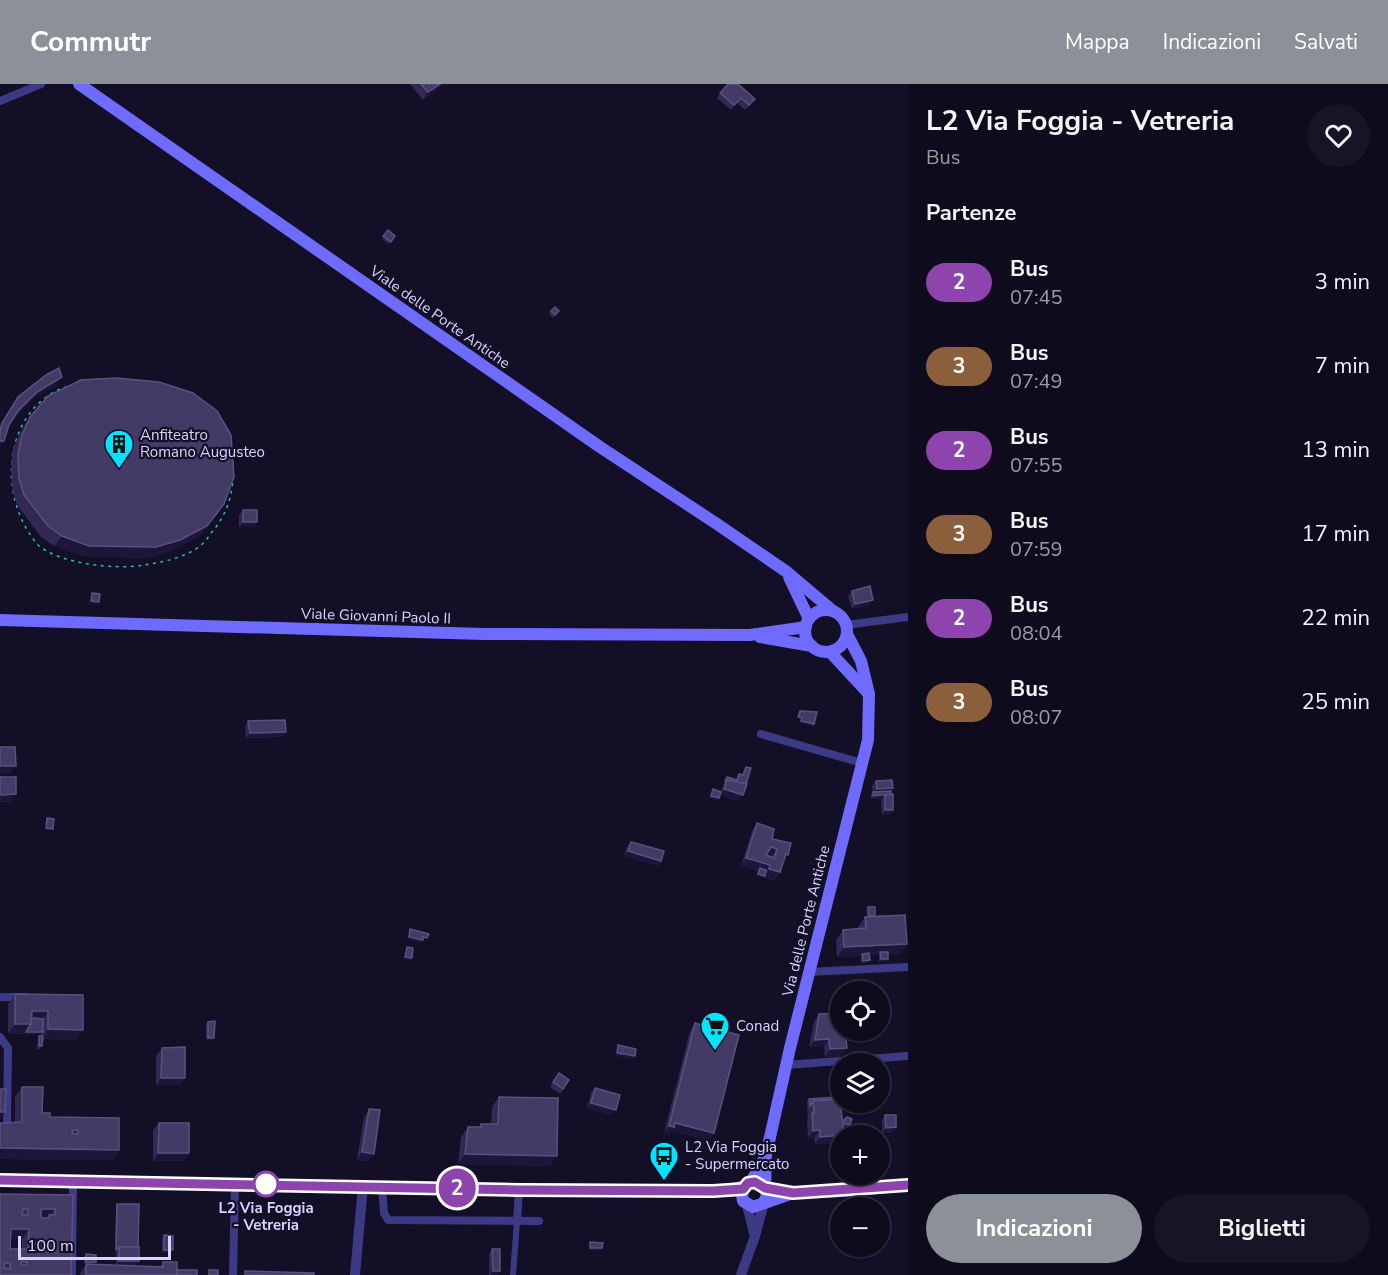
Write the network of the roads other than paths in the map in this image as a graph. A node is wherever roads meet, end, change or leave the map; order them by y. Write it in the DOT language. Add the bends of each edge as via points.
graph roads {
  1 [pos="41,84"];
  2 [pos="78,84"];
  3 [pos="0,101"];
  4 [pos="787,572"];
  5 [pos="833,611"];
  6 [pos="908,617"];
  7 [pos="0,620"];
  8 [pos="807,623"];
  9 [pos="847,629"];
  10 [pos="750,635"];
  11 [pos="812,646"];
  12 [pos="830,652"];
  13 [pos="869,694"];
  14 [pos="762,734"];
  15 [pos="862,763"];
  16 [pos="908,967"];
  17 [pos="809,972"];
  18 [pos="0,998"];
  19 [pos="31,998"];
  20 [pos="0,1038"];
  21 [pos="908,1056"];
  22 [pos="786,1065"];
  23 [pos="7,1124"];
  24 [pos="766,1155"];
  25 [pos="0,1180"];
  26 [pos="73,1181"];
  27 [pos="235,1184"];
  28 [pos="908,1185"];
  29 [pos="363,1186"];
  30 [pos="382,1186"];
  31 [pos="765,1188"];
  32 [pos="519,1190"];
  33 [pos="793,1193"];
  34 [pos="746,1194"];
  35 [pos="764,1203"];
  36 [pos="517,1221"];
  37 [pos="539,1221"];
  38 [pos="755,1236"];
  39 [pos="72,1275"];
  40 [pos="233,1275"];
  41 [pos="355,1275"];
  42 [pos="513,1275"];
  43 [pos="741,1275"];
  1 -- 3 [label="street"];
  2 -- 4 [label="main road, Viale delle Porte Antiche" via="600,447"];
  4 -- 5 [label="main road, Viale delle Porte Antiche"];
  4 -- 8 [label="main road"];
  5 -- 8 [label="main road" via="818,612"];
  5 -- 9 [label="main road" via="841,616"];
  6 -- 9 [label="street"];
  7 -- 10 [label="main road, Viale Giovanni Paolo II" via="484,634"];
  8 -- 10 [label="main road"];
  8 -- 11 [label="main road" via="807,639"];
  9 -- 12 [label="main road" via="842,645"];
  9 -- 13 [label="main road, Via delle Porte Antiche" via="861,661"];
  10 -- 11 [label="main road"];
  11 -- 12 [label="main road"];
  12 -- 13 [label="main road"];
  13 -- 15 [label="main road, Via delle Porte Antiche" via="868,740"];
  14 -- 15 [label="street"];
  15 -- 17 [label="main road, Via delle Porte Antiche"];
  16 -- 17 [label="street"];
  17 -- 22 [label="main road, Via delle Porte Antiche"];
  18 -- 19 [label="street"];
  20 -- 23 [label="street" via="8,1048"];
  21 -- 22 [label="street"];
  22 -- 24 [label="main road, Via delle Porte Antiche"];
  24 -- 31 [label="main road"];
  24 -- 34 [label="main road"];
  25 -- 26 [label="main road"];
  26 -- 27 [label="main road"];
  26 -- 39 [label="street"];
  27 -- 29 [label="main road"];
  27 -- 40 [label="street"];
  28 -- 33 [label="main road"];
  29 -- 30 [label="main road"];
  29 -- 41 [label="street"];
  30 -- 32 [label="main road"];
  30 -- 36 [label="street" via="388,1220"];
  31 -- 33 [label="main road"];
  31 -- 34 [label="main road" via="760,1183"];
  31 -- 35 [label="main road"];
  32 -- 34 [label="main road"];
  32 -- 36 [label="street"];
  33 -- 35 [label="main road"];
  34 -- 35 [label="main road" via="756,1207"];
  34 -- 38 [label="street"];
  35 -- 38 [label="street"];
  36 -- 37 [label="street"];
  36 -- 42 [label="street"];
  38 -- 43 [label="street"];
}
